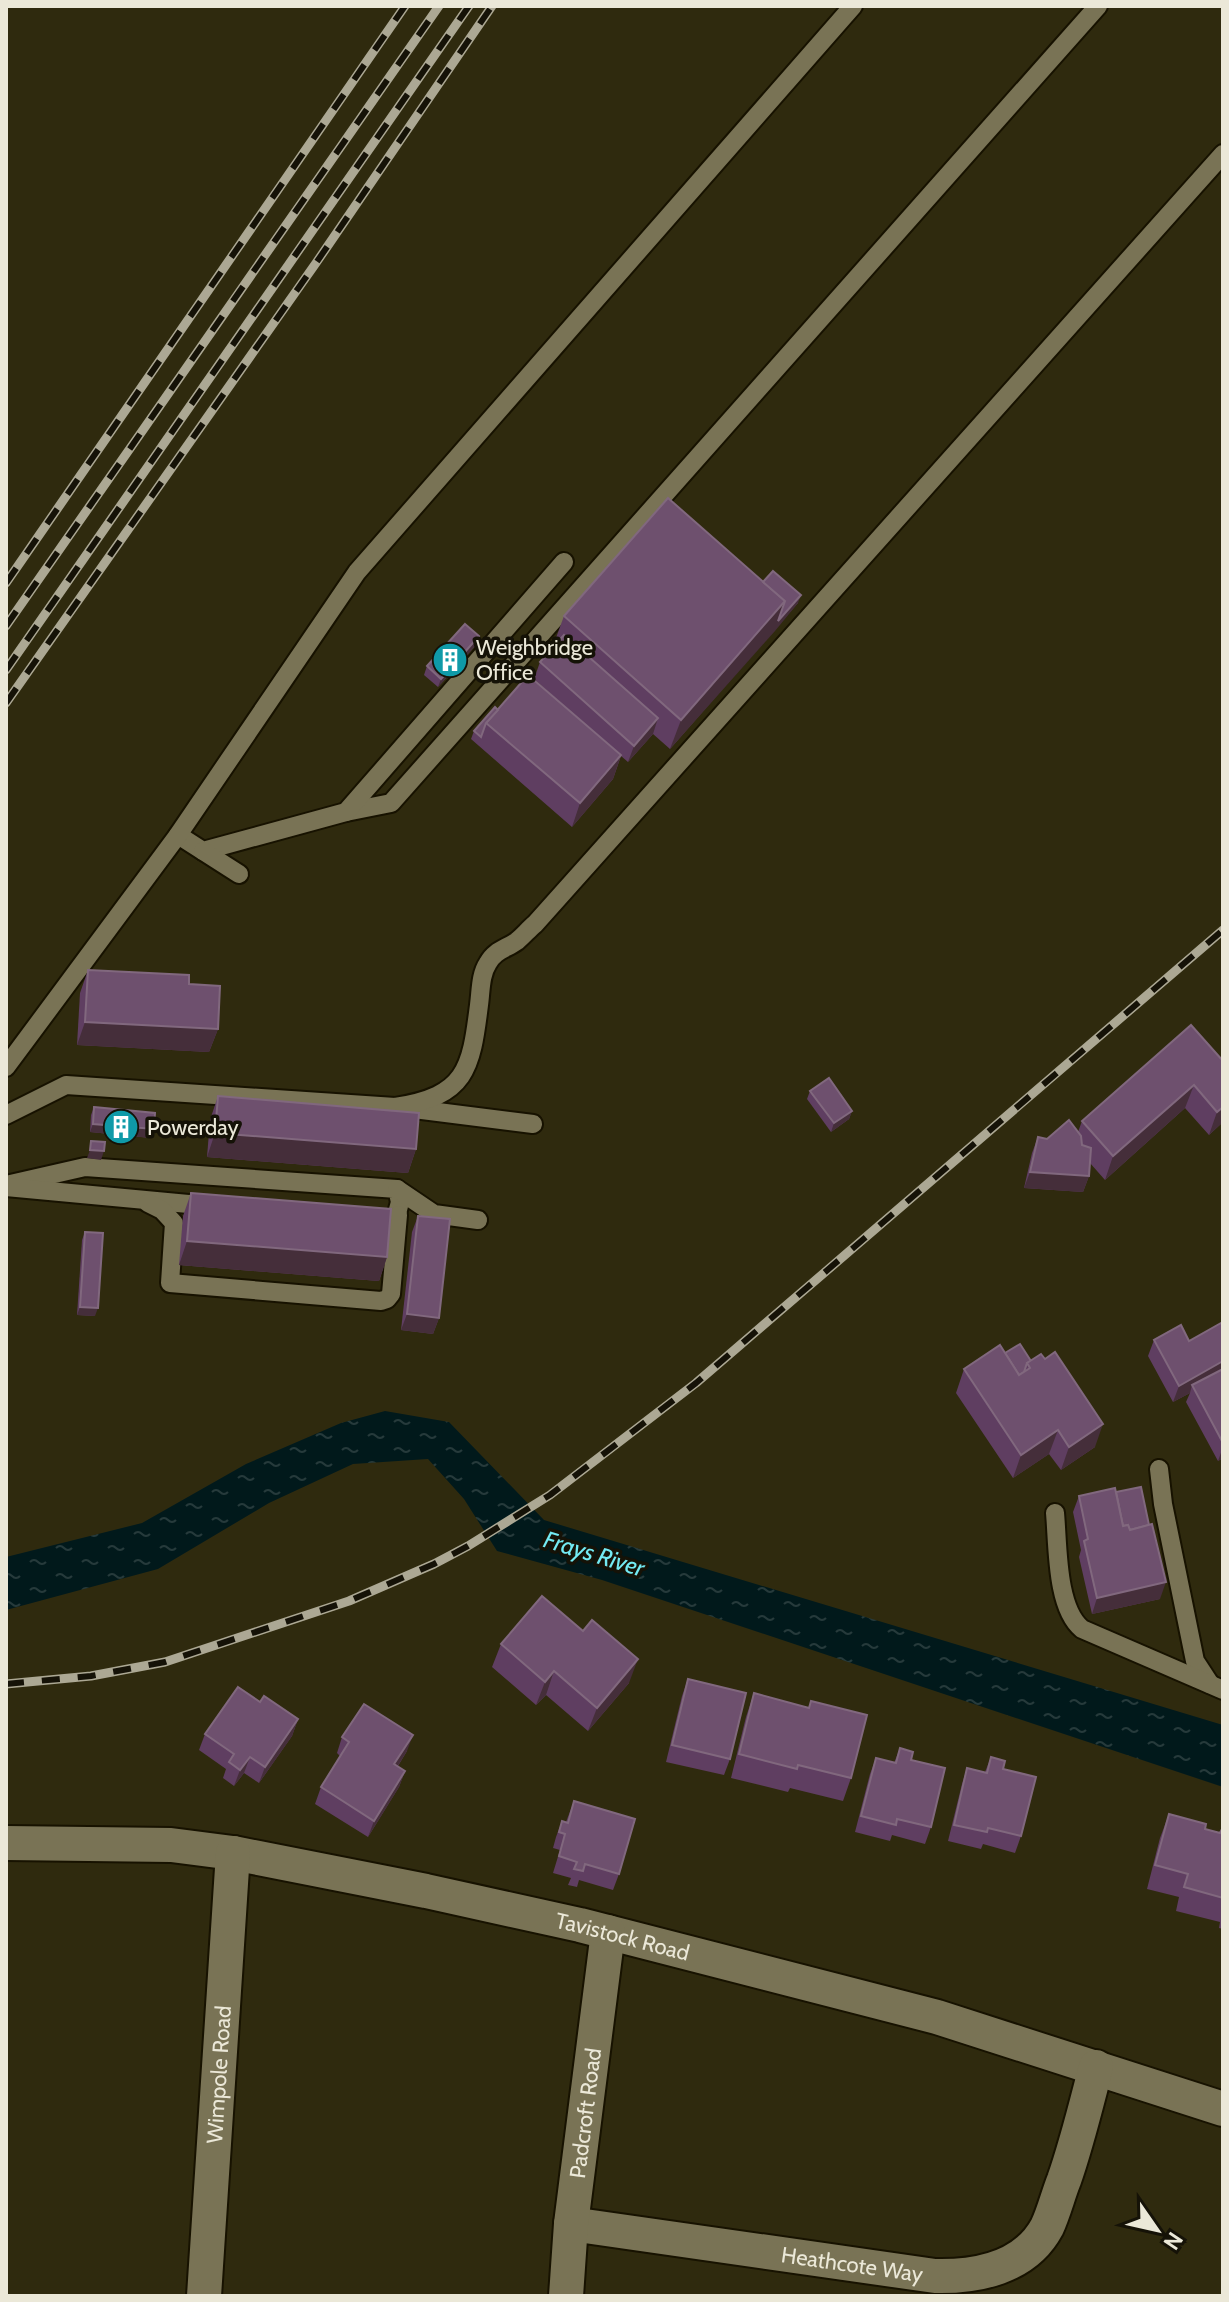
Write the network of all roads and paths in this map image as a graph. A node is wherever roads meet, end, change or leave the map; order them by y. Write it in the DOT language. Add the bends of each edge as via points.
graph roads {
  1 [pos="853,6"];
  2 [pos="1098,6"];
  3 [pos="1223,154"];
  4 [pos="564,562"];
  5 [pos="346,812"];
  6 [pos="178,835"];
  7 [pos="203,851"];
  8 [pos="239,874"];
  9 [pos="6,1067"];
  10 [pos="395,1107"];
  11 [pos="6,1115"];
  12 [pos="533,1124"];
  13 [pos="6,1186"];
  14 [pos="397,1189"];
  15 [pos="144,1200"];
  16 [pos="235,1208"];
  17 [pos="398,1215"];
  18 [pos="352,1219"];
  19 [pos="478,1220"];
  20 [pos="1159,1469"];
  21 [pos="1055,1513"];
  22 [pos="1216,1687"];
  23 [pos="6,1843"];
  24 [pos="233,1853"];
  25 [pos="608,1932"];
  26 [pos="1096,2067"];
  27 [pos="1223,2109"];
  28 [pos="571,2224"];
  29 [pos="933,2286"];
  30 [pos="204,2296"];
  31 [pos="566,2296"];
  1 -- 6 [label="lane" via="357,572"];
  2 -- 5 [label="lane" via="391,803"];
  3 -- 10 [label="lane" via="535,924 494,954 483,974 474,1046 459,1079 429,1101"];
  4 -- 5 [label="lane"];
  5 -- 7 [label="lane"];
  6 -- 7 [label="lane"];
  6 -- 9 [label="lane"];
  7 -- 8 [label="lane"];
  10 -- 11 [label="lane" via="66,1085"];
  10 -- 12 [label="lane"];
  13 -- 14 [label="lane" via="85,1167"];
  13 -- 15 [label="lane"];
  14 -- 17 [label="lane"];
  14 -- 19 [label="lane" via="434,1214"];
  15 -- 16 [label="lane"];
  15 -- 17 [label="lane" via="174,1223 170,1283 381,1301 391,1294"];
  17 -- 18 [label="lane" via="391,1223"];
  20 -- 22 [label="lane" via="1195,1661"];
  21 -- 22 [label="lane" via="1064,1598 1074,1623"];
  23 -- 24 [label="street, Tavistock Road" via="171,1845"];
  24 -- 25 [label="street, Tavistock Road"];
  24 -- 30 [label="street, Wimpole Road"];
  25 -- 26 [label="street, Tavistock Road" via="937,2017"];
  25 -- 28 [label="street, Padcroft Road"];
  26 -- 27 [label="street, Tavistock Road"];
  26 -- 29 [label="street, Heathcote Way" via="1065,2177 1038,2241 1019,2258 991,2271"];
  28 -- 29 [label="street, Heathcote Way"];
  28 -- 31 [label="street, Padcroft Road"];
}
